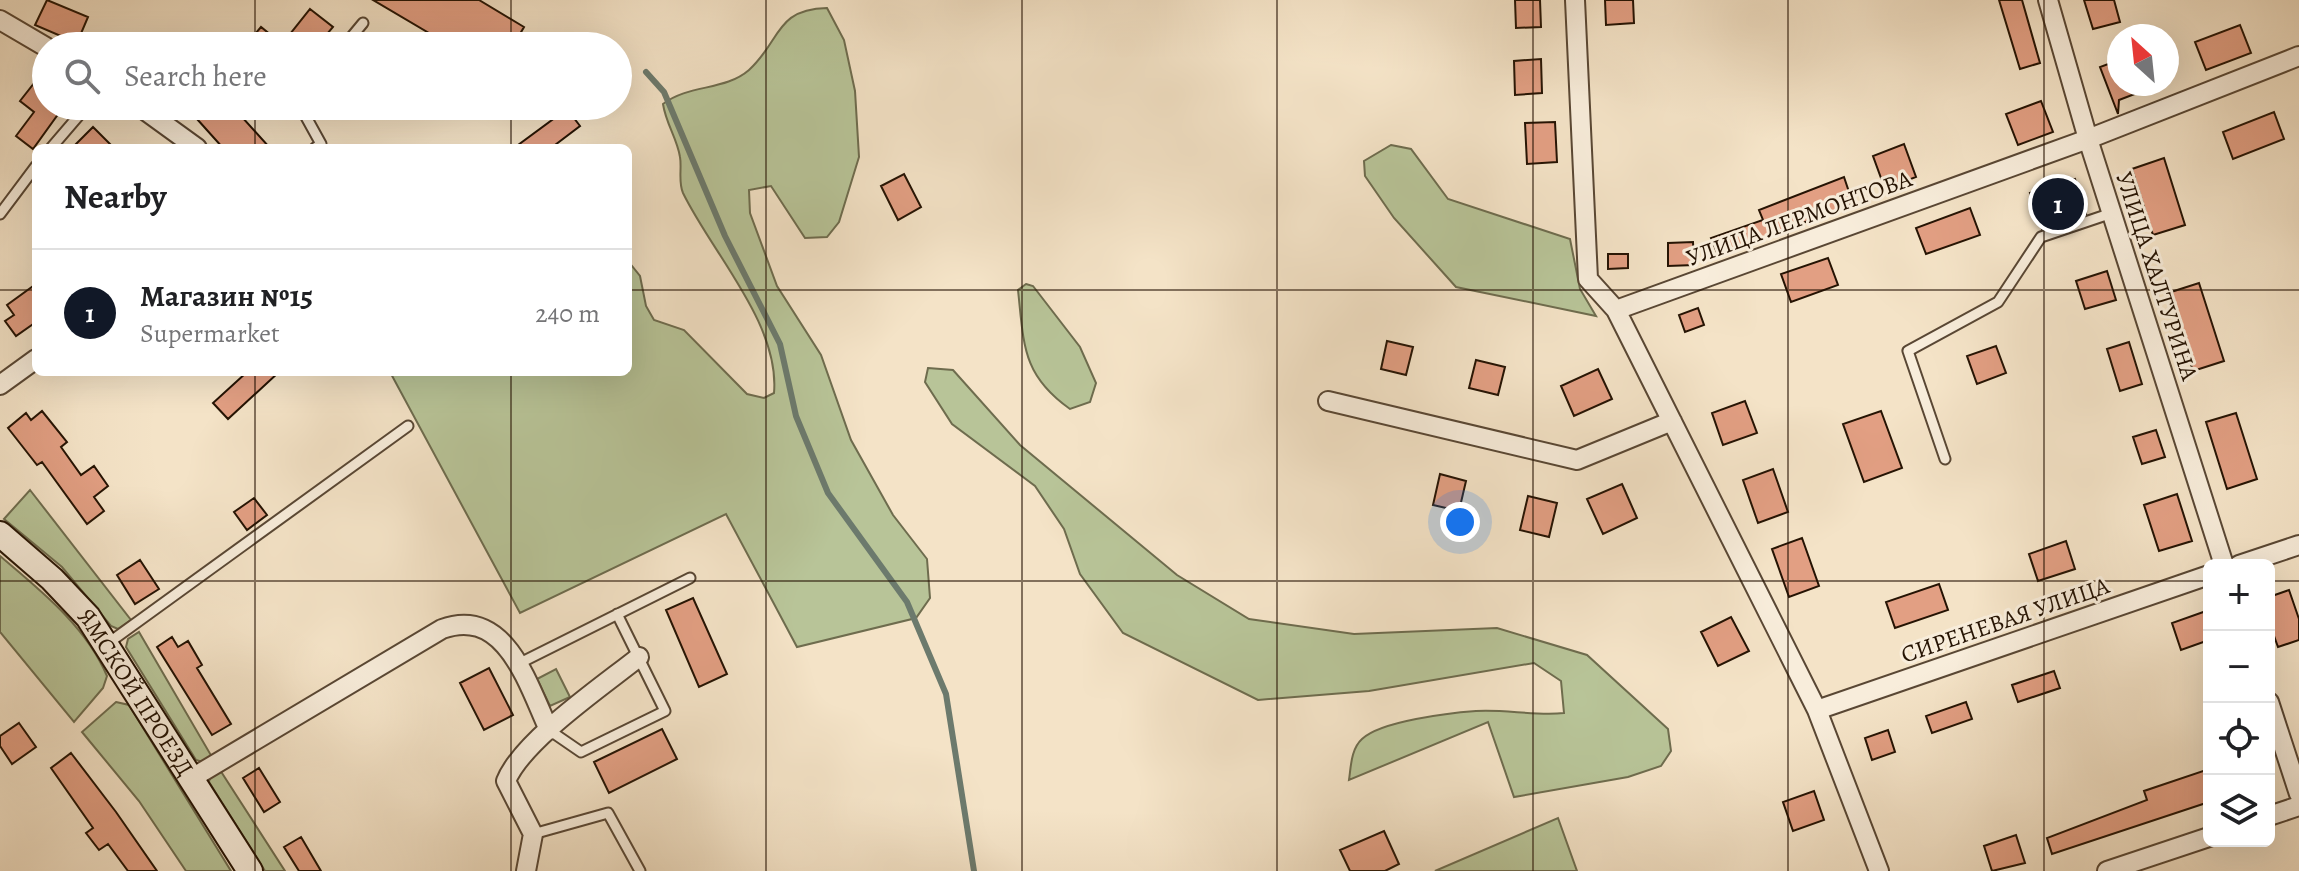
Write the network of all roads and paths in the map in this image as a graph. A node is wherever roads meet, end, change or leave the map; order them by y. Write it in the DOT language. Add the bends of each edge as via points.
graph roads {
  1 [pos="1575,0"];
  2 [pos="2048,0"];
  3 [pos="0,20"];
  4 [pos="363,23"];
  5 [pos="356,32"];
  6 [pos="32,39"];
  7 [pos="2299,56"];
  8 [pos="75,120"];
  9 [pos="158,120"];
  10 [pos="308,120"];
  11 [pos="2088,139"];
  12 [pos="54,144"];
  13 [pos="191,144"];
  14 [pos="321,144"];
  15 [pos="32,171"];
  16 [pos="2112,213"];
  17 [pos="0,214"];
  18 [pos="1616,310"];
  19 [pos="32,362"];
  20 [pos="0,385"];
  21 [pos="1328,401"];
  22 [pos="1672,421"];
  23 [pos="408,426"];
  24 [pos="1945,459"];
  25 [pos="0,534"];
  26 [pos="2299,545"];
  27 [pos="2222,559"];
  28 [pos="2257,559"];
  29 [pos="2203,577"];
  30 [pos="690,578"];
  31 [pos="617,614"];
  32 [pos="107,644"];
  33 [pos="639,657"];
  34 [pos="518,664"];
  35 [pos="2269,703"];
  36 [pos="1817,710"];
  37 [pos="549,730"];
  38 [pos="192,778"];
  39 [pos="2299,794"];
  40 [pos="2299,806"];
  41 [pos="2275,814"];
  42 [pos="533,834"];
  43 [pos="2203,839"];
  44 [pos="250,871"];
  45 [pos="526,871"];
  46 [pos="640,871"];
  47 [pos="1879,871"];
  48 [pos="2107,871"];
  1 -- 18 [label="street" via="1588,279"];
  2 -- 11 [label="street, УЛИЦА ХАЛТУРИНА"];
  3 -- 6 [label="street"];
  4 -- 5 [label="lane"];
  7 -- 11 [label="street, УЛИЦА ЛЕРМОНТОВА"];
  8 -- 12 [label="lane"];
  9 -- 13 [label="street"];
  10 -- 14 [label="lane"];
  11 -- 16 [label="street, УЛИЦА ХАЛТУРИНА"];
  11 -- 18 [label="street, УЛИЦА ЛЕРМОНТОВА"];
  15 -- 17 [label="lane"];
  16 -- 24 [label="lane" via="2041,237 1998,302 1908,351"];
  16 -- 27 [label="street, УЛИЦА ХАЛТУРИНА"];
  18 -- 22 [label="street"];
  19 -- 20 [label="street"];
  21 -- 22 [label="street" via="1577,460"];
  22 -- 36 [label="street"];
  23 -- 32 [label="lane"];
  25 -- 32 [label="main road, ЯМСКОЙ ПРОЕЗД" via="52,579"];
  26 -- 28 [label="street"];
  29 -- 36 [label="street, СИРЕНЕВАЯ УЛИЦА"];
  30 -- 31 [label="lane"];
  31 -- 33 [label="lane"];
  31 -- 34 [label="lane"];
  32 -- 38 [label="main road, ЯМСКОЙ ПРОЕЗД"];
  33 -- 37 [label="street"];
  33 -- 37 [label="lane" via="665,711 581,752"];
  34 -- 37 [label="street"];
  34 -- 38 [label="street" via="509,645 475,625 457,623"];
  35 -- 39 [label="street"];
  36 -- 47 [label="street"];
  37 -- 42 [label="street" via="510,770 506,781"];
  38 -- 44 [label="main road, ЯМСКОЙ ПРОЕЗД"];
  40 -- 41 [label="street"];
  42 -- 45 [label="street"];
  42 -- 46 [label="lane" via="608,813"];
  43 -- 48 [label="street"];
}
